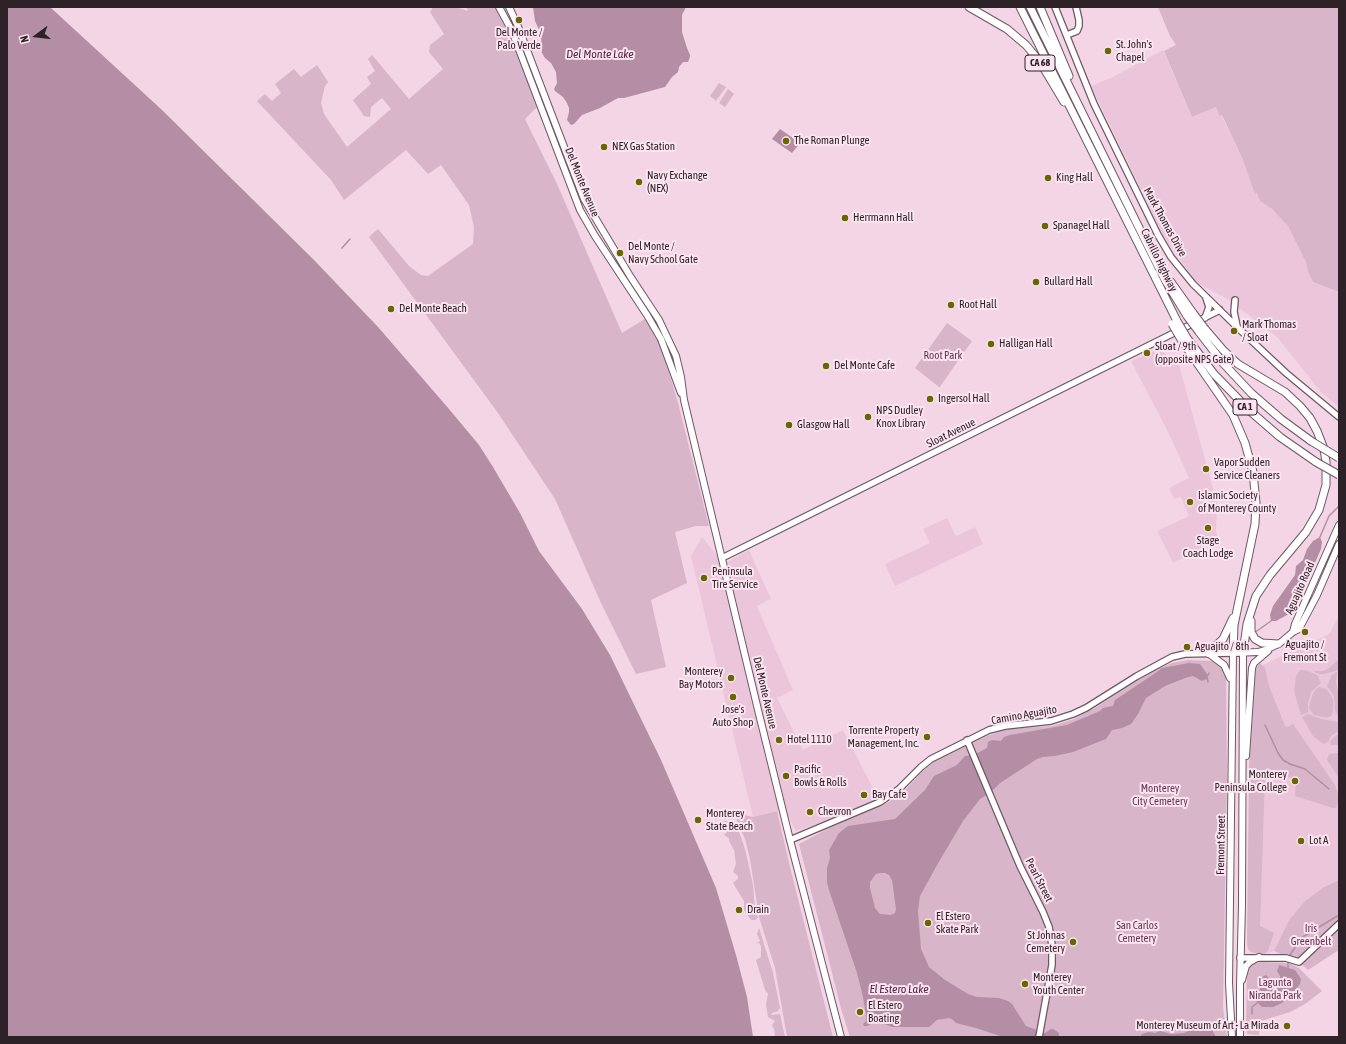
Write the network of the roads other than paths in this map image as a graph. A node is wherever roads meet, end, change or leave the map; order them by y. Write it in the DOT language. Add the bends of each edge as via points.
graph roads {
  1 [pos="499,7"];
  2 [pos="508,7"];
  3 [pos="969,7"];
  4 [pos="1020,7"];
  5 [pos="1030,7"];
  6 [pos="1040,7"];
  7 [pos="1056,7"];
  8 [pos="1076,7"];
  9 [pos="1067,35"];
  10 [pos="1079,107"];
  11 [pos="1088,142"];
  12 [pos="1205,296"];
  13 [pos="1235,300"];
  14 [pos="1220,310"];
  15 [pos="1204,319"];
  16 [pos="1238,328"];
  17 [pos="1202,331"];
  18 [pos="1185,339"];
  19 [pos="684,400"];
  20 [pos="1339,417"];
  21 [pos="1339,458"];
  22 [pos="1339,475"];
  23 [pos="1339,525"];
  24 [pos="1339,544"];
  25 [pos="722,558"];
  26 [pos="1238,605"];
  27 [pos="1252,605"];
  28 [pos="1293,632"];
  29 [pos="1278,644"];
  30 [pos="1208,653"];
  31 [pos="1232,653"];
  32 [pos="1243,653"];
  33 [pos="1232,684"];
  34 [pos="967,740"];
  35 [pos="1243,782"];
  36 [pos="790,840"];
  37 [pos="1339,924"];
  38 [pos="1229,946"];
  39 [pos="1240,958"];
  40 [pos="1260,958"];
  41 [pos="1229,971"];
  42 [pos="1240,985"];
  43 [pos="841,1037"];
  44 [pos="1039,1037"];
  45 [pos="1232,1037"];
  46 [pos="1240,1037"];
  1 -- 19 [label="main road, Del Monte Avenue" via="512,31 580,210 661,339"];
  2 -- 19 [label="main road, Del Monte Avenue" via="517,24 584,199 667,336 680,370"];
  3 -- 11 [label="highway, CA 68" via="1007,29 1031,50"];
  4 -- 11 [label="highway, Cabrillo Highway / CA 1"];
  5 -- 10 [label="highway, Cabrillo Highway"];
  6 -- 10 [label="highway, CA 68" via="1064,62"];
  7 -- 9 [label="street, Mark Thomas Drive"];
  8 -- 9 [label="street" via="1079,26"];
  9 -- 12 [label="street, Mark Thomas Drive" via="1094,104 1160,240 1180,269"];
  10 -- 17 [label="highway, Cabrillo Highway, bridge" via="1156,262"];
  11 -- 18 [label="highway, Cabrillo Highway / CA 1, bridge"];
  12 -- 14 [label="street, Mark Thomas Drive"];
  12 -- 15 [label="street" via="1209,307"];
  13 -- 16 [label="street" via="1234,316"];
  14 -- 15 [label="street, Sloat Avenue"];
  14 -- 16 [label="street, Mark Thomas Drive"];
  15 -- 25 [label="street, Sloat Avenue"];
  16 -- 20 [label="street, Mark Thomas Drive"];
  17 -- 21 [label="highway, CA 1, bridge" via="1216,356 1251,393 1281,419"];
  17 -- 27 [label="highway" via="1238,364 1297,402 1315,426 1325,455 1326,485 1317,515 1264,582"];
  18 -- 22 [label="highway, Cabrillo Highway / CA 1, bridge" via="1250,411 1280,437"];
  18 -- 26 [label="highway" via="1232,415 1242,434 1251,463 1256,513"];
  19 -- 25 [label="main road, Del Monte Avenue"];
  23 -- 28 [label="main road, Aguajito Road"];
  24 -- 28 [label="main road, Aguajito Road" via="1304,621 1299,629"];
  25 -- 36 [label="main road, Del Monte Avenue"];
  26 -- 30 [label="highway" via="1224,637"];
  26 -- 31 [label="highway"];
  27 -- 29 [label="highway" via="1250,626 1253,638 1262,643"];
  27 -- 32 [label="highway"];
  28 -- 29 [label="main road, Camino Aguajito"];
  29 -- 32 [label="main road, Camino Aguajito" via="1261,652"];
  29 -- 35 [label="main road" via="1256,660 1252,668"];
  30 -- 31 [label="street, Camino Aguajito"];
  30 -- 33 [label="main road" via="1226,667"];
  30 -- 34 [label="street, Camino Aguajito" via="1185,654 1165,660 1067,717 999,727"];
  31 -- 32 [label="main road, Camino Aguajito"];
  31 -- 33 [label="main road, Fremont Street"];
  32 -- 35 [label="main road, Fremont Street"];
  33 -- 38 [label="main road, Fremont Street"];
  34 -- 36 [label="street, Camino Aguajito" via="931,759 880,802"];
  34 -- 44 [label="street, Pearl Street" via="1020,866 1046,918 1051,935 1052,964"];
  35 -- 39 [label="main road, Fremont Street"];
  36 -- 43 [label="main road, Del Monte Avenue"];
  37 -- 40 [label="street" via="1300,962"];
  38 -- 39 [label="main road"];
  38 -- 41 [label="main road, Fremont Street"];
  39 -- 40 [label="street"];
  39 -- 41 [label="main road"];
  39 -- 42 [label="main road, Fremont Street"];
  40 -- 42 [label="main road" via="1246,966"];
  41 -- 45 [label="main road, Fremont Street" via="1228,994"];
  42 -- 46 [label="main road, Fremont Street"];
}
